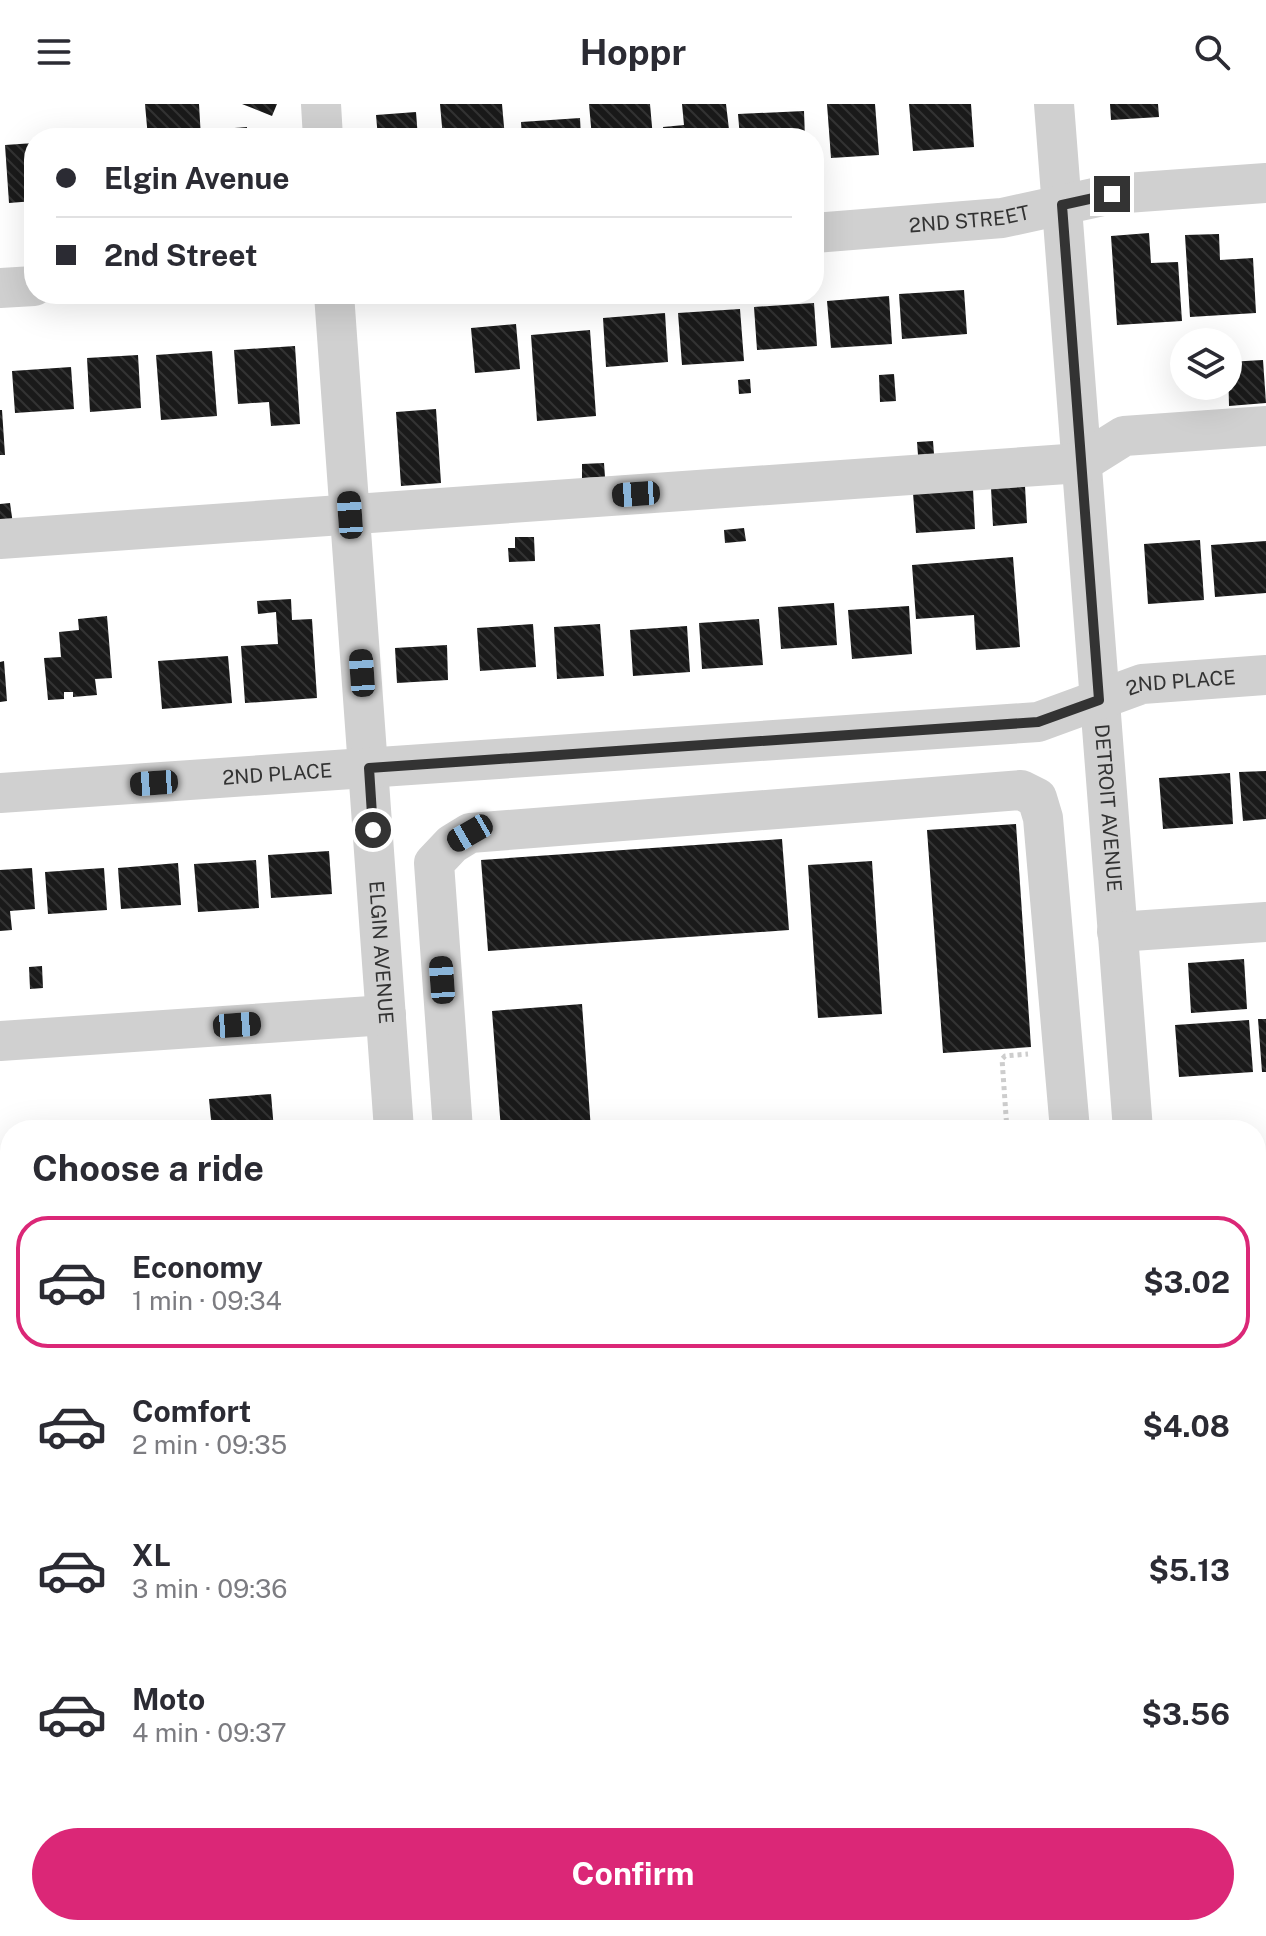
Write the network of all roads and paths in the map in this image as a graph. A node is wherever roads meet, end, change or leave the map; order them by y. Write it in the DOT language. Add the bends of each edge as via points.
graph roads {
  1 [pos="321,104"];
  2 [pos="1054,104"];
  3 [pos="322,128"];
  4 [pos="1266,183"];
  5 [pos="1062,205"];
  6 [pos="824,232"];
  7 [pos="24,287"];
  8 [pos="0,288"];
  9 [pos="335,304"];
  10 [pos="1266,426"];
  11 [pos="1081,463"];
  12 [pos="350,515"];
  13 [pos="0,539"];
  14 [pos="1266,675"];
  15 [pos="1099,700"];
  16 [pos="885,732"];
  17 [pos="369,768"];
  18 [pos="0,793"];
  19 [pos="893,800"];
  20 [pos="1266,922"];
  21 [pos="1117,932"];
  22 [pos="440,950"];
  23 [pos="381,953"];
  24 [pos="386,1015"];
  25 [pos="0,1041"];
  26 [pos="1064,1058"];
  27 [pos="1127,1061"];
  28 [pos="393,1120"];
  29 [pos="452,1120"];
  30 [pos="1006,1120"];
  31 [pos="1069,1120"];
  32 [pos="1132,1120"];
  1 -- 3 [label="street"];
  2 -- 5 [label="street, DETROIT AVENUE"];
  4 -- 5 [label="street, 2ND STREET" via="1112,194"];
  5 -- 6 [label="street, 2ND STREET" via="1002,218"];
  5 -- 11 [label="street, DETROIT AVENUE"];
  7 -- 8 [label="street"];
  9 -- 12 [label="street, ELGIN AVENUE"];
  10 -- 11 [label="street" via="1124,436"];
  11 -- 12 [label="street"];
  11 -- 15 [label="street, DETROIT AVENUE"];
  12 -- 13 [label="street"];
  12 -- 17 [label="street, ELGIN AVENUE"];
  14 -- 15 [label="street, 2ND PLACE" via="1142,684"];
  15 -- 16 [label="street, 2ND PLACE" via="1038,722"];
  15 -- 21 [label="street, DETROIT AVENUE"];
  16 -- 17 [label="street, 2ND PLACE"];
  16 -- 19 [label="street"];
  17 -- 18 [label="street, 2ND PLACE"];
  17 -- 23 [label="street, ELGIN AVENUE"];
  19 -- 22 [label="street" via="470,833 434,863"];
  19 -- 26 [label="street" via="1021,790 1037,798"];
  20 -- 21 [label="street"];
  21 -- 27 [label="street, DETROIT AVENUE"];
  22 -- 23 [label="street"];
  22 -- 29 [label="street"];
  23 -- 24 [label="street, ELGIN AVENUE"];
  24 -- 25 [label="street"];
  24 -- 28 [label="street, ELGIN AVENUE"];
  26 -- 27 [label="street"];
  26 -- 30 [label="path" via="1002,1059"];
  26 -- 31 [label="street"];
  27 -- 32 [label="street, DETROIT AVENUE"];
}
